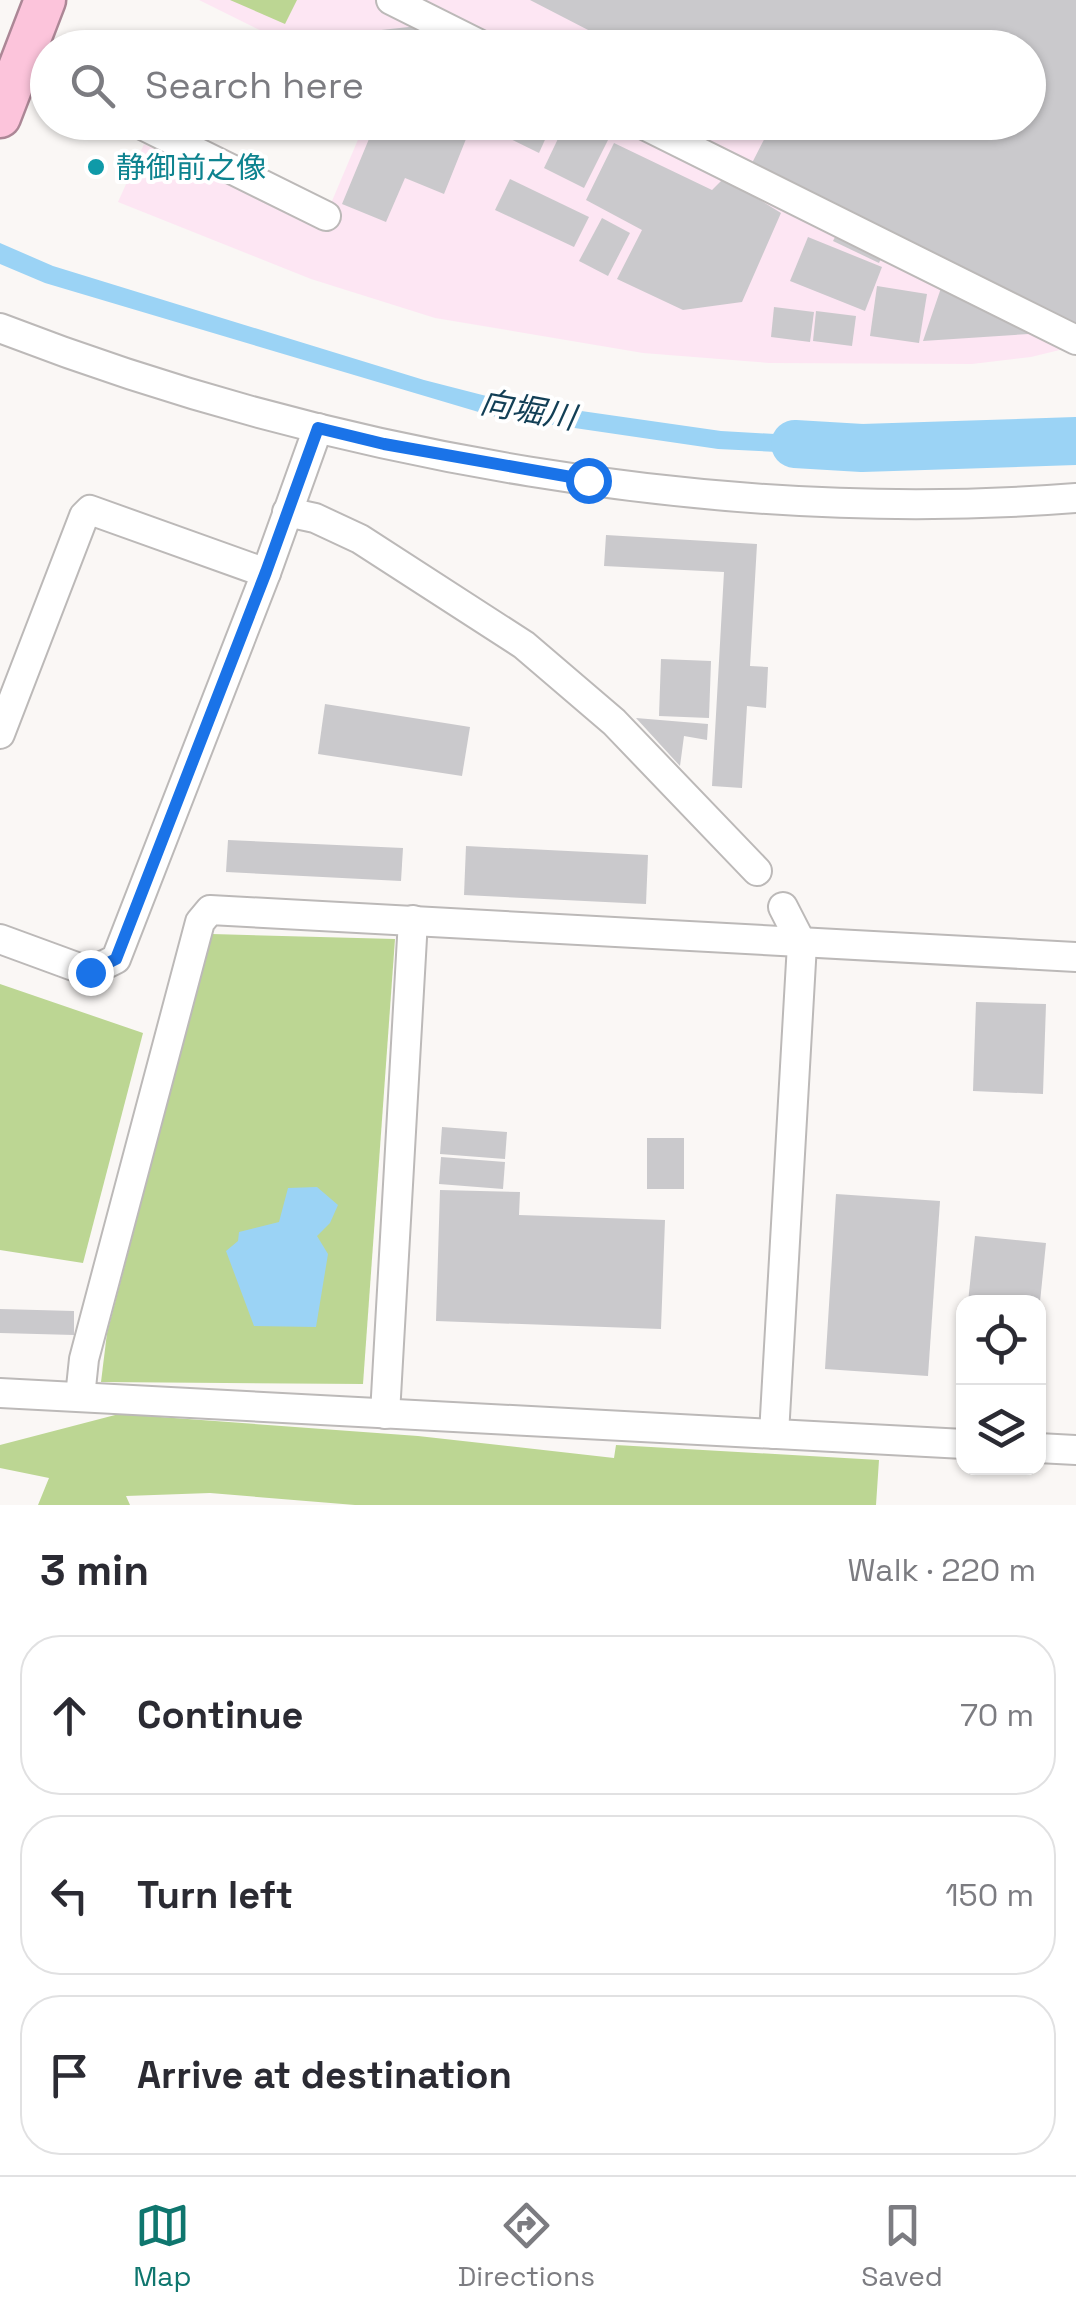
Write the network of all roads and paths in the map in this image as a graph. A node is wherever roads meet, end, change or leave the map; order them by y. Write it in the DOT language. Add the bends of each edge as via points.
graph roads {
  1 [pos="45,0"];
  2 [pos="391,0"];
  3 [pos="40,30"];
  4 [pos="451,30"];
  5 [pos="30,78"];
  6 [pos="0,118"];
  7 [pos="172,140"];
  8 [pos="674,140"];
  9 [pos="326,216"];
  10 [pos="0,328"];
  11 [pos="1076,340"];
  12 [pos="318,428"];
  13 [pos="1076,498"];
  14 [pos="287,512"];
  15 [pos="266,572"];
  16 [pos="0,734"];
  17 [pos="757,870"];
  18 [pos="783,907"];
  19 [pos="413,920"];
  20 [pos="0,939"];
  21 [pos="802,944"];
  22 [pos="1076,958"];
  23 [pos="0,1393"];
  24 [pos="80,1398"];
  25 [pos="385,1414"];
  26 [pos="774,1434"];
  27 [pos="956,1444"];
  28 [pos="1046,1448"];
  29 [pos="1076,1450"];
  1 -- 3 [label="highway"];
  2 -- 4 [label="street"];
  5 -- 6 [label="highway"];
  7 -- 9 [label="street"];
  8 -- 11 [label="street"];
  10 -- 12 [label="street"];
  12 -- 13 [label="street" via="588,480 709,495 826,504"];
  12 -- 14 [label="street"];
  14 -- 15 [label="street"];
  14 -- 17 [label="street" via="360,539 524,646 614,722"];
  15 -- 16 [label="street" via="90,510"];
  15 -- 20 [label="street" via="116,959 90,972"];
  18 -- 21 [label="street"];
  19 -- 21 [label="street"];
  19 -- 24 [label="street" via="210,910 200,922 84,1359"];
  19 -- 25 [label="street"];
  21 -- 22 [label="street"];
  21 -- 26 [label="street"];
  23 -- 24 [label="street"];
  24 -- 25 [label="street"];
  25 -- 26 [label="street"];
  26 -- 27 [label="street"];
  28 -- 29 [label="street"];
}
